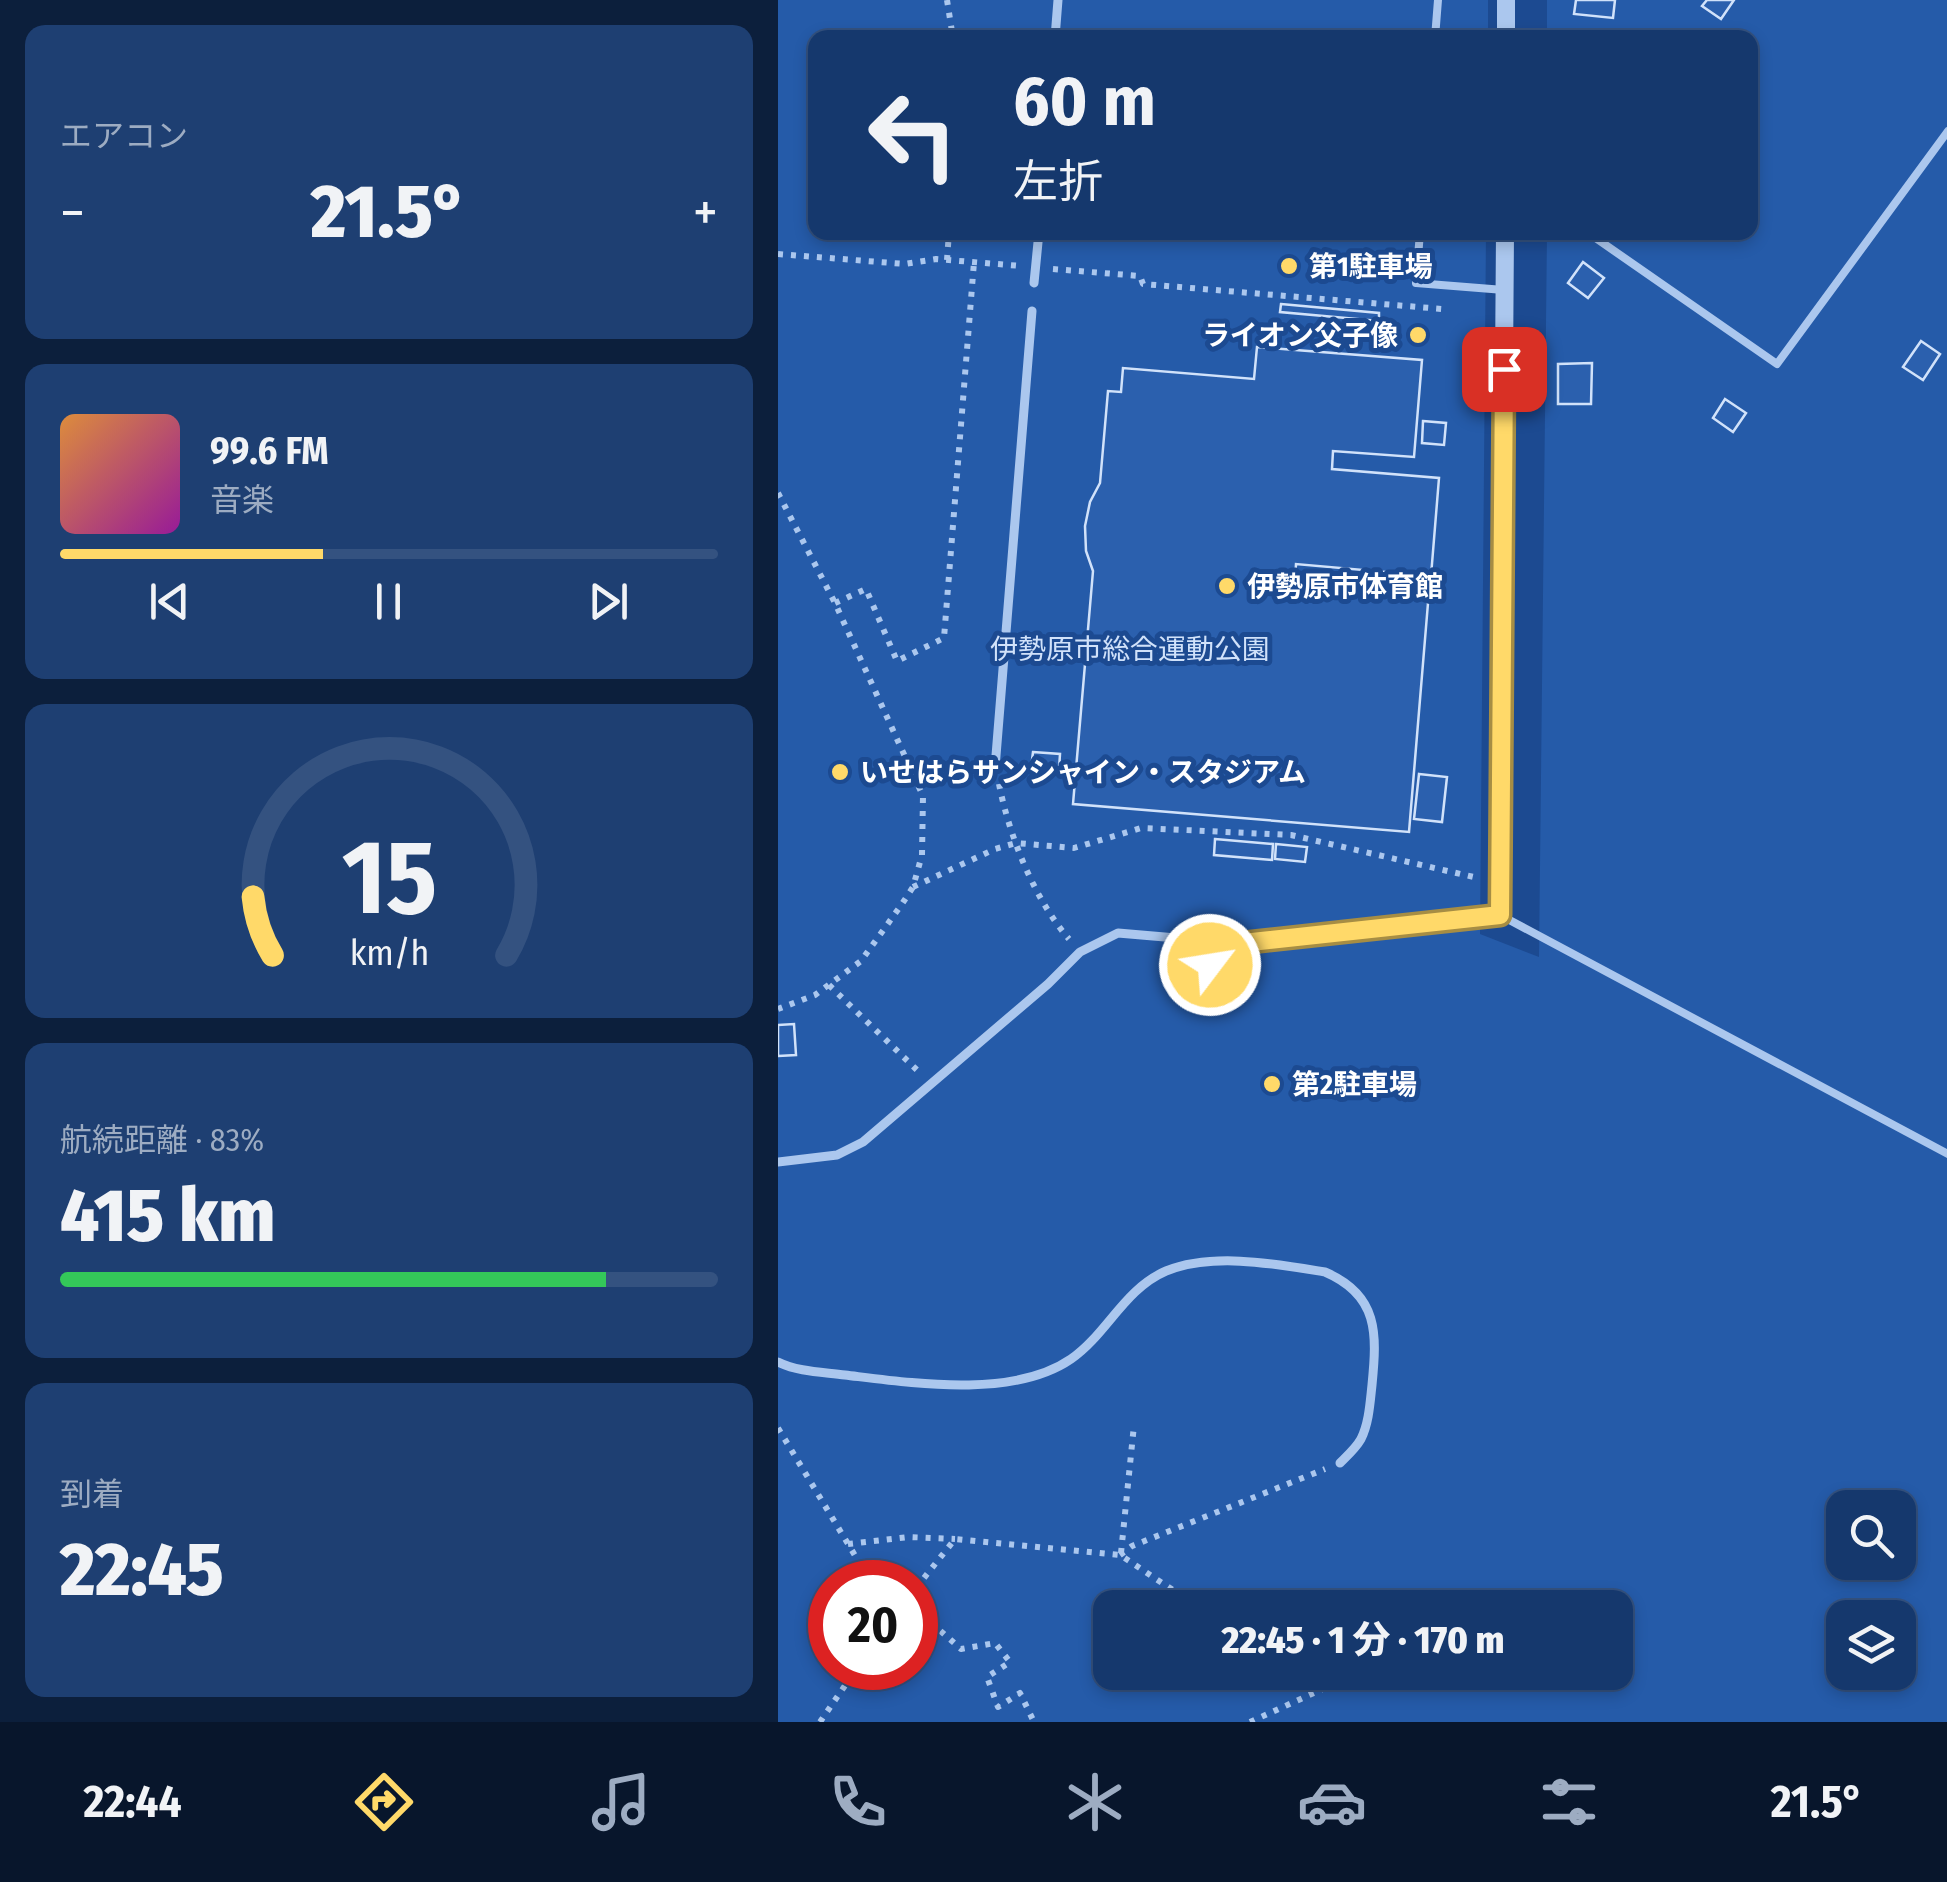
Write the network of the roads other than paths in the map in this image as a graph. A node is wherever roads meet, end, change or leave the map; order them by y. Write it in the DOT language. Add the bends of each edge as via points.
graph roads {
  1 [pos="1058,0"];
  2 [pos="1438,0"];
  3 [pos="1506,0"];
  4 [pos="1055,30"];
  5 [pos="1436,30"];
  6 [pos="1506,30"];
  7 [pos="1948,131"];
  8 [pos="1038,240"];
  9 [pos="1419,240"];
  10 [pos="1505,240"];
  11 [pos="1599,240"];
  12 [pos="1034,284"];
  13 [pos="1504,290"];
  14 [pos="1032,311"];
  15 [pos="995,768"];
  16 [pos="1500,915"];
  17 [pos="1188,939"];
  18 [pos="1210,965"];
  19 [pos="1948,1154"];
  20 [pos="778,1162"];
  21 [pos="778,1362"];
  22 [pos="1340,1463"];
  1 -- 4 [label="street"];
  2 -- 5 [label="lane"];
  3 -- 6 [label="street"];
  7 -- 11 [label="lane" via="1778,364"];
  8 -- 12 [label="street"];
  9 -- 13 [label="lane" via="1416,282"];
  10 -- 13 [label="street"];
  13 -- 16 [label="street"];
  14 -- 15 [label="street"];
  16 -- 18 [label="lane" via="1224,945"];
  16 -- 19 [label="lane"];
  17 -- 20 [label="street" via="1118,933 1080,952 863,1142 837,1155"];
  21 -- 22 [label="street" via="922,1384 1027,1377 1069,1360 1128,1297 1164,1272 1204,1262 1325,1272 1363,1300 1376,1332 1370,1412 1360,1442"];
}
